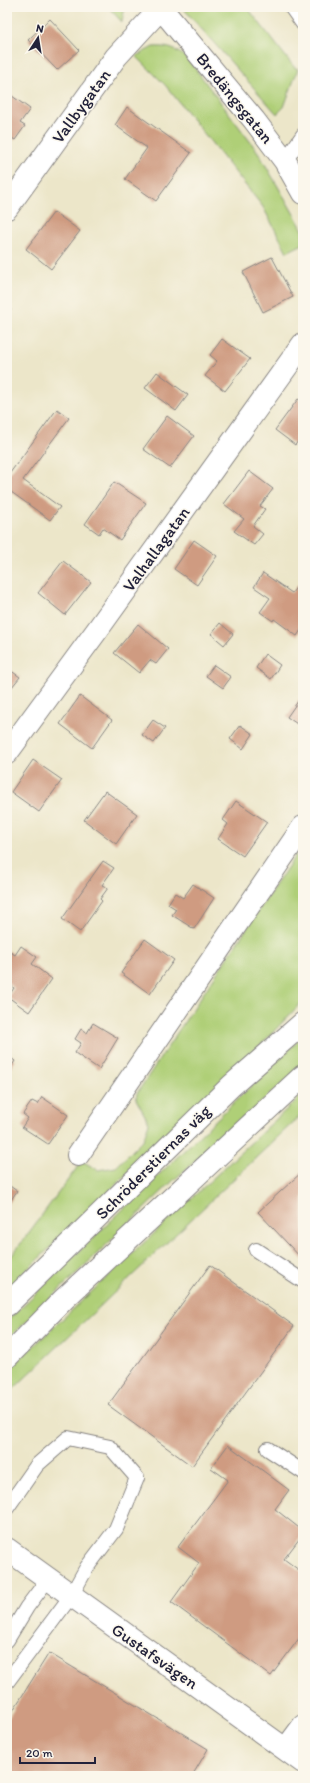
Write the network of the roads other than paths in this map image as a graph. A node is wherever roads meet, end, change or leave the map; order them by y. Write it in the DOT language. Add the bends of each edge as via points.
graph roads {
  1 [pos="160,7"];
  2 [pos="291,7"];
  3 [pos="303,24"];
  4 [pos="303,135"];
  5 [pos="285,161"];
  6 [pos="303,193"];
  7 [pos="7,208"];
  8 [pos="303,344"];
  9 [pos="7,753"];
  10 [pos="303,827"];
  11 [pos="303,1023"];
  12 [pos="303,1076"];
  13 [pos="78,1155"];
  14 [pos="256,1250"];
  15 [pos="303,1281"];
  16 [pos="7,1305"];
  17 [pos="7,1357"];
  18 [pos="268,1449"];
  19 [pos="303,1472"];
  20 [pos="7,1508"];
  21 [pos="7,1549"];
  22 [pos="48,1579"];
  23 [pos="71,1596"];
  24 [pos="7,1640"];
  25 [pos="7,1682"];
  26 [pos="303,1726"];
  27 [pos="294,1756"];
  1 -- 5 [label="street, Bredängsgatan"];
  1 -- 7 [label="street, Vallbygatan" via="116,57"];
  2 -- 3 [label="lane"];
  4 -- 5 [label="lane"];
  5 -- 6 [label="street, Bredängsgatan"];
  8 -- 9 [label="street, Valhallagatan"];
  10 -- 13 [label="street"];
  11 -- 16 [label="street, Schröderstiernas väg" via="231,1086"];
  12 -- 17 [label="street" via="64,1299"];
  14 -- 15 [label="lane"];
  18 -- 19 [label="lane"];
  20 -- 23 [label="lane" via="38,1465 68,1438 110,1447 137,1478 116,1529 87,1567"];
  21 -- 22 [label="street, Gustafsvägen"];
  22 -- 23 [label="street, Gustafsvägen"];
  22 -- 24 [label="lane"];
  23 -- 25 [label="lane"];
  23 -- 27 [label="street, Gustafsvägen"];
  26 -- 27 [label="street"];
}
